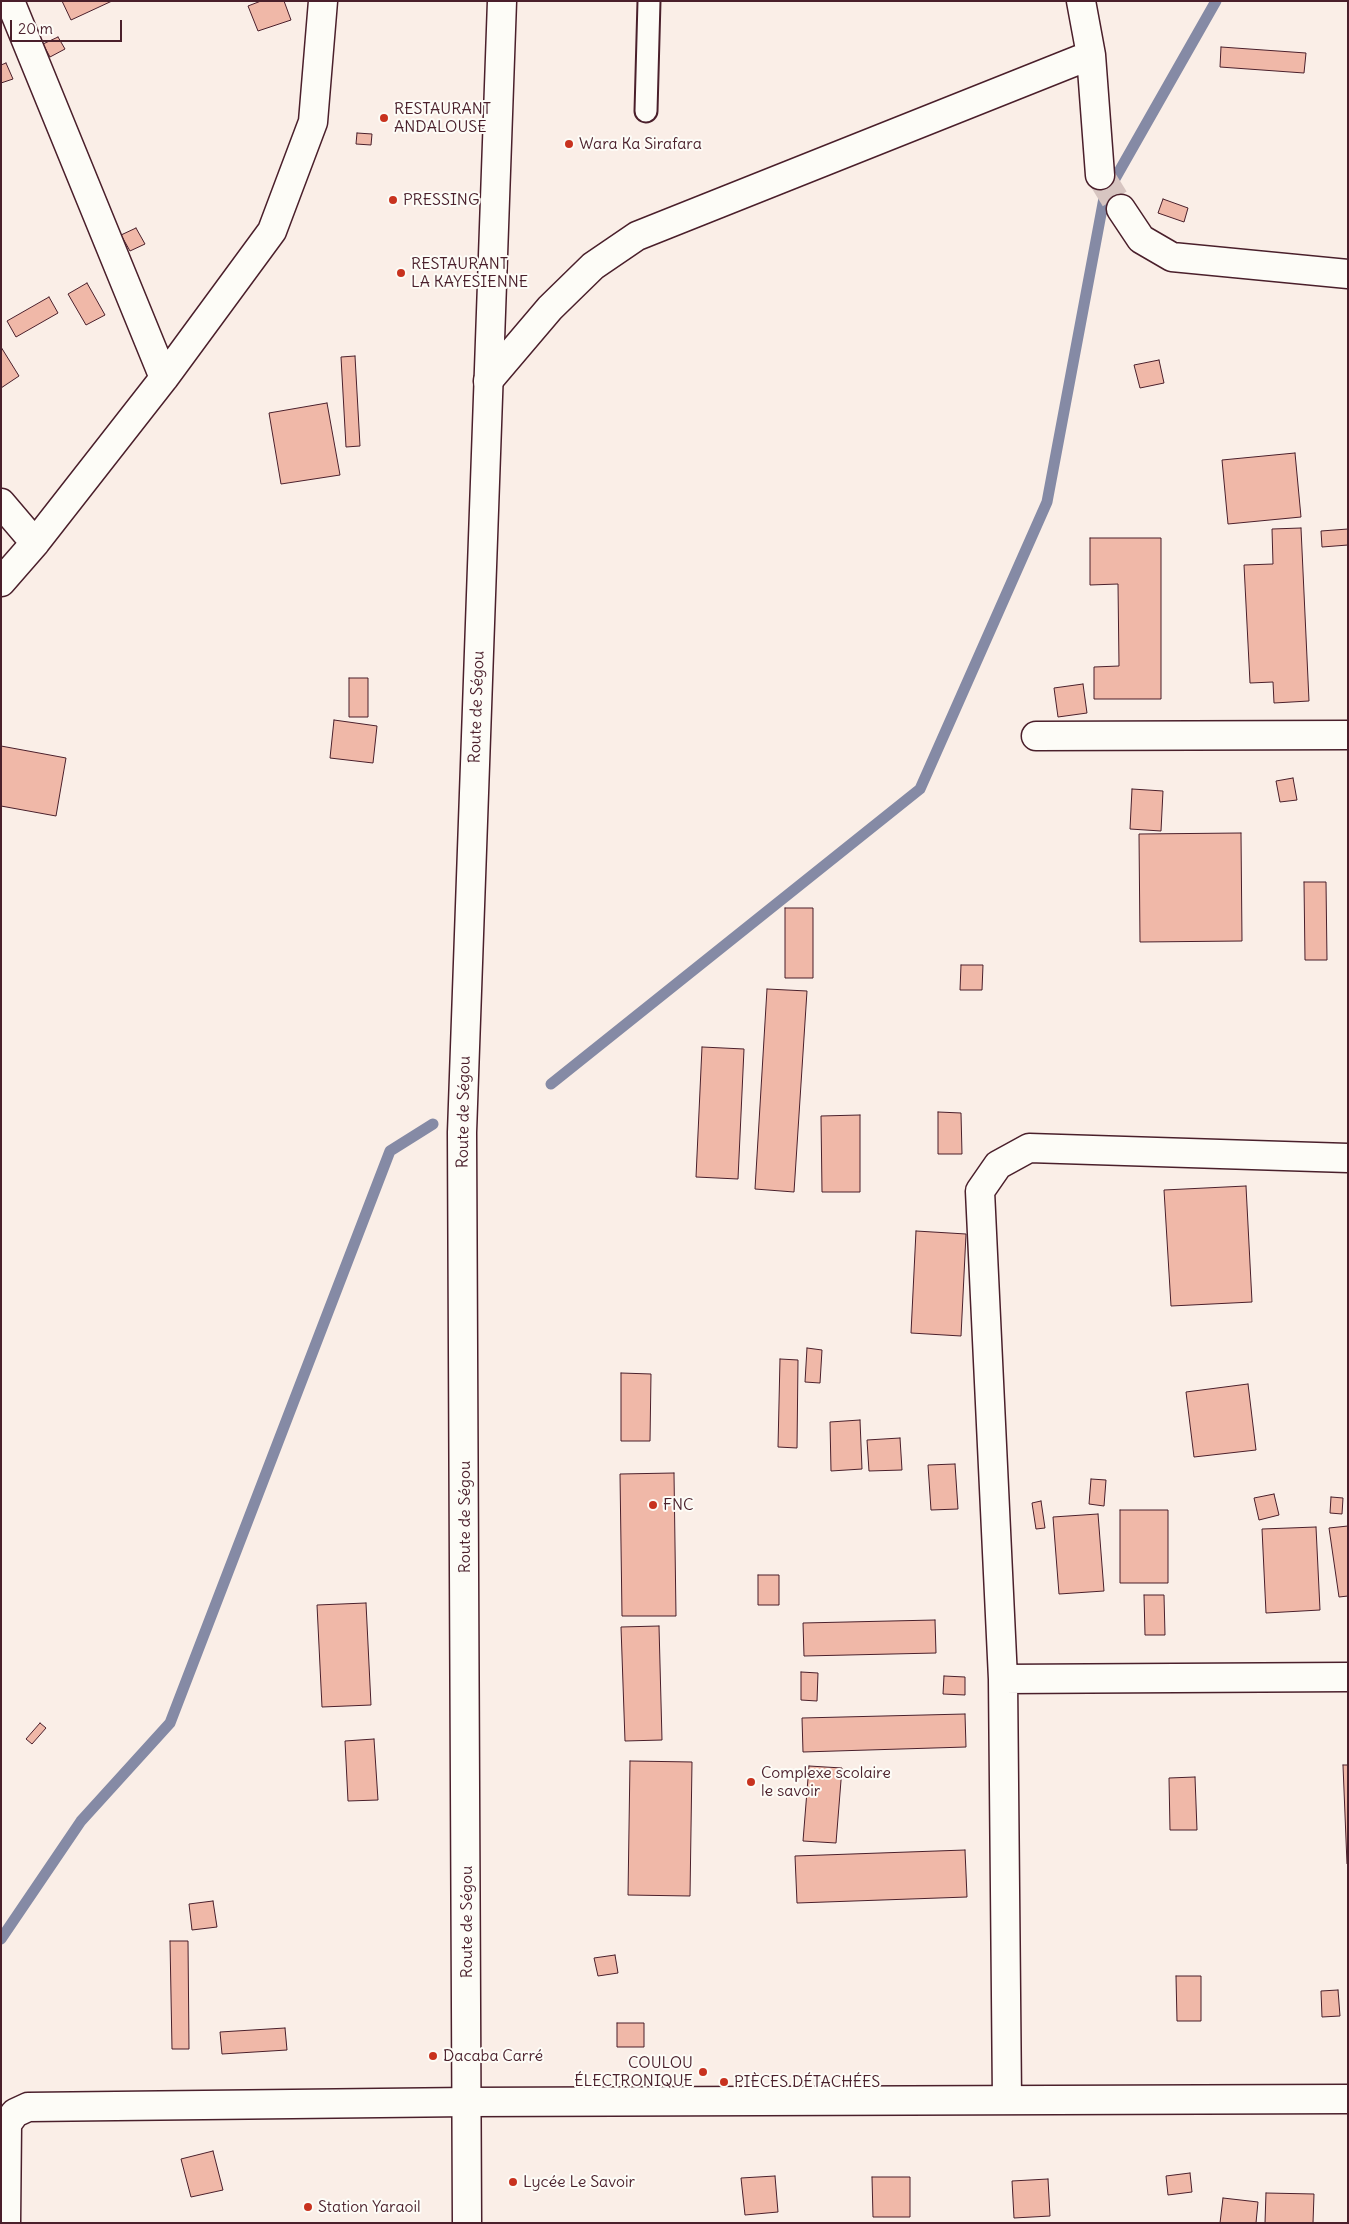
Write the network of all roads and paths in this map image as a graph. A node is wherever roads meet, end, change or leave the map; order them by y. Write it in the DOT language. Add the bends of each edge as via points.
graph roads {
  1 [pos="10,1"];
  2 [pos="323,1"];
  3 [pos="502,1"];
  4 [pos="649,1"];
  5 [pos="1081,1"];
  6 [pos="1091,55"];
  7 [pos="646,111"];
  8 [pos="1100,175"];
  9 [pos="1121,209"];
  10 [pos="1348,274"];
  11 [pos="164,378"];
  12 [pos="488,382"];
  13 [pos="1,503"];
  14 [pos="35,542"];
  15 [pos="1,582"];
  16 [pos="1348,735"];
  17 [pos="1036,736"];
  18 [pos="1348,1158"];
  19 [pos="1348,1677"];
  20 [pos="1003,1679"];
  21 [pos="1348,2099"];
  22 [pos="1007,2100"];
  23 [pos="468,2102"];
  24 [pos="6,2223"];
  25 [pos="467,2223"];
  1 -- 11 [label="main road"];
  2 -- 11 [label="main road" via="313,122 272,231"];
  3 -- 12 [label="main road, Route de Ségou"];
  4 -- 7 [label="lane"];
  5 -- 6 [label="main road"];
  6 -- 8 [label="main road"];
  6 -- 12 [label="main road" via="637,236 593,266 550,308"];
  9 -- 10 [label="main road" via="1141,239 1172,257"];
  11 -- 14 [label="main road"];
  12 -- 23 [label="main road, Route de Ségou" via="462,1132"];
  13 -- 14 [label="main road"];
  14 -- 15 [label="main road"];
  16 -- 17 [label="main road"];
  18 -- 20 [label="main road" via="1029,1148 998,1165 980,1191"];
  19 -- 20 [label="main road"];
  20 -- 22 [label="main road"];
  21 -- 22 [label="main road"];
  22 -- 23 [label="main road"];
  23 -- 24 [label="main road" via="28,2106 15,2113 7,2124"];
  23 -- 25 [label="main road, Route de Ségou"];
}
